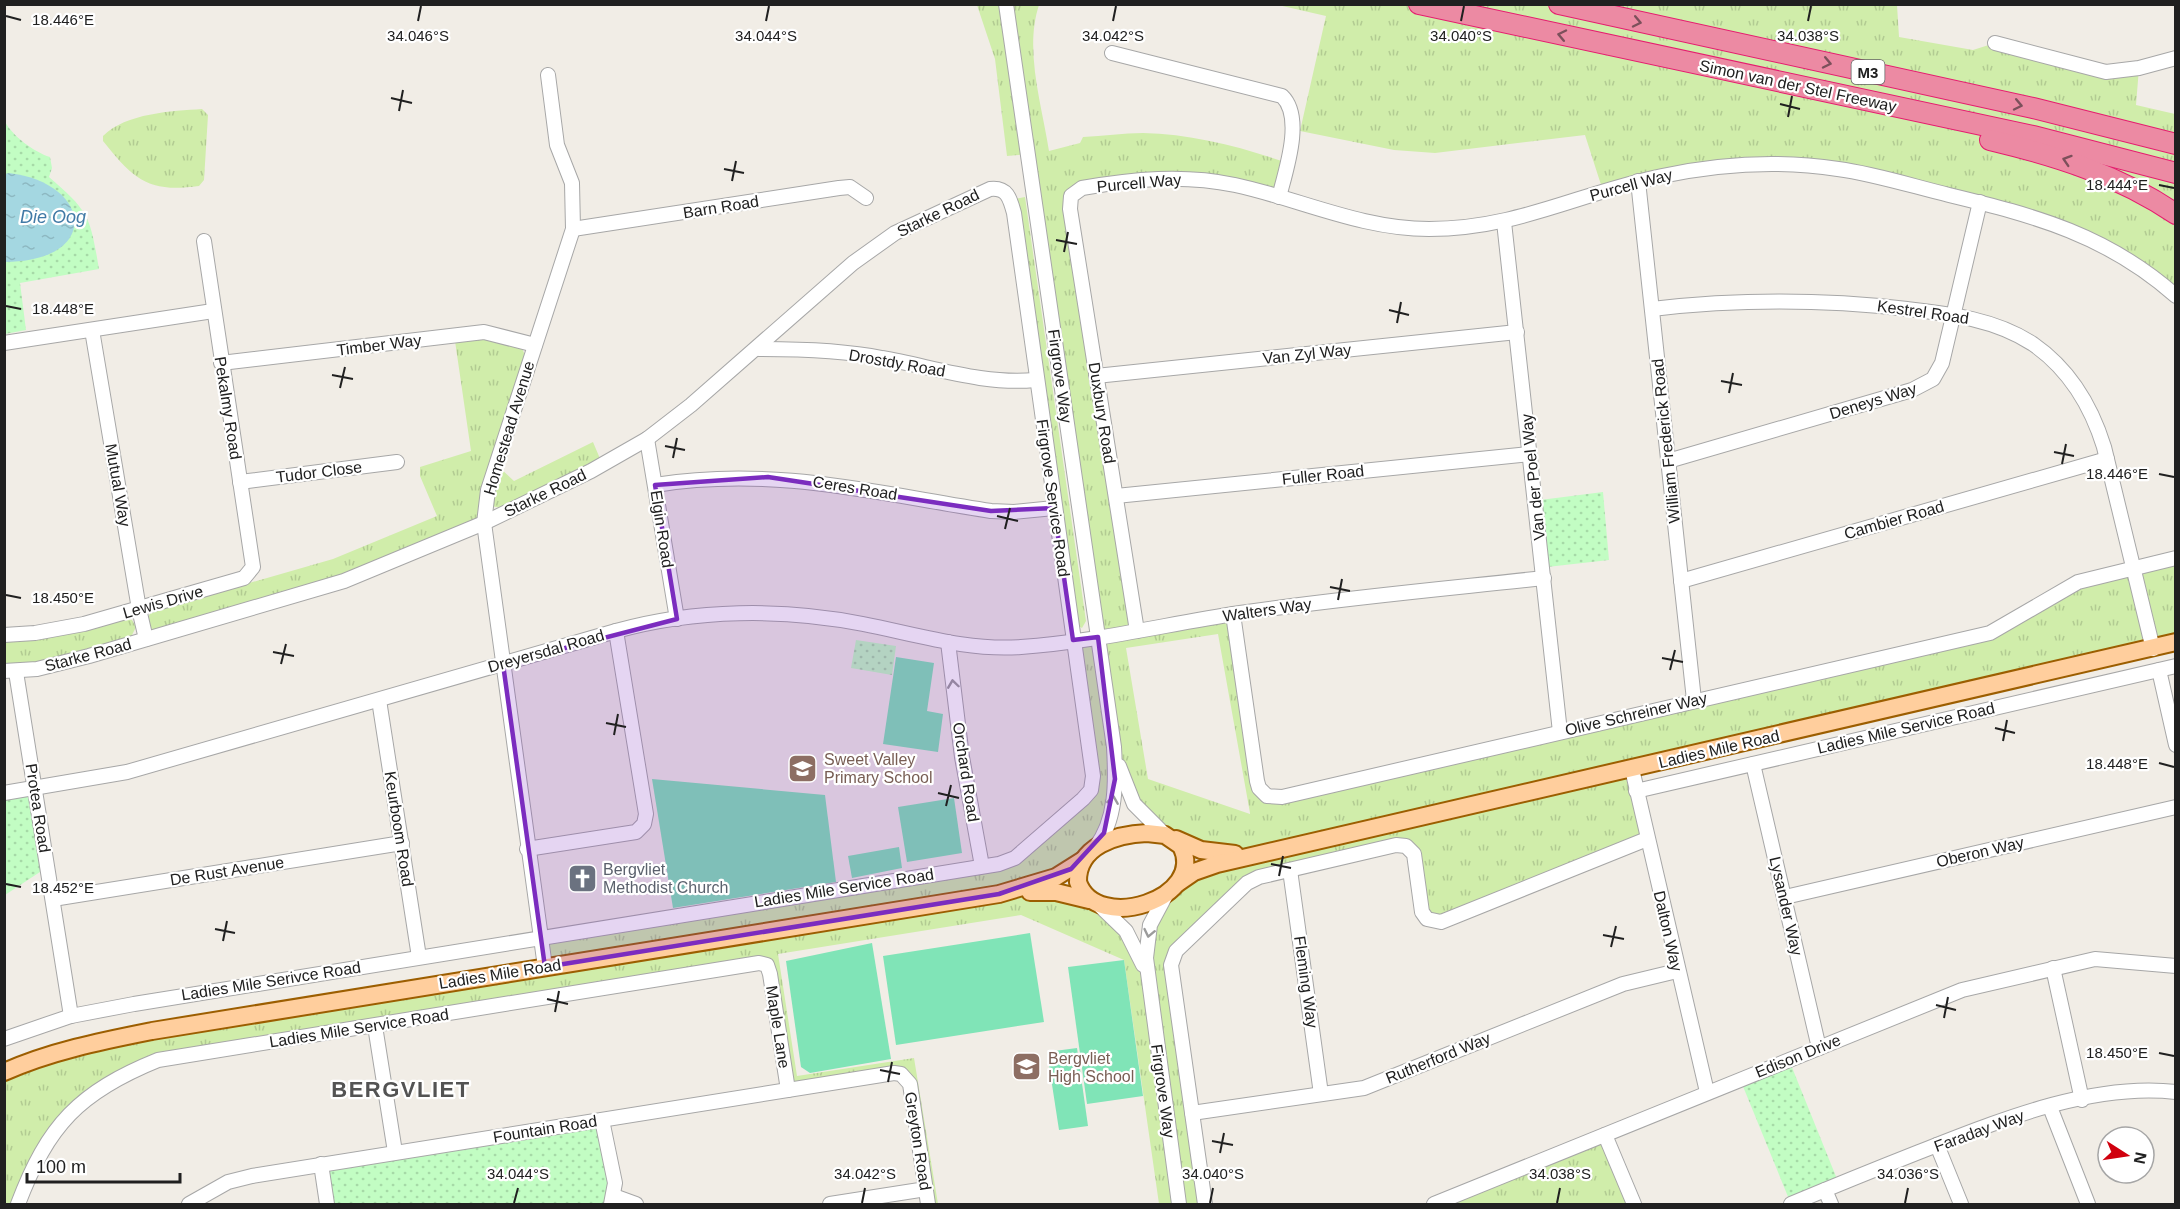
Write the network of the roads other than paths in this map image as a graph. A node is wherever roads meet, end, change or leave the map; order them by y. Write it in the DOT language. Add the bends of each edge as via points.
graph roads {
  1 [pos="1006,4"];
  2 [pos="1419,4"];
  3 [pos="1559,4"];
  4 [pos="1995,43"];
  5 [pos="1112,53"];
  6 [pos="2175,58"];
  7 [pos="548,75"];
  8 [pos="1784,84"];
  9 [pos="2175,144"];
  10 [pos="2175,173"];
  11 [pos="1638,181"];
  12 [pos="1071,196"];
  13 [pos="1279,196"];
  14 [pos="866,198"];
  15 [pos="1011,202"];
  16 [pos="1980,202"];
  17 [pos="2175,214"];
  18 [pos="1504,222"];
  19 [pos="573,229"];
  20 [pos="204,241"];
  21 [pos="2175,296"];
  22 [pos="1652,309"];
  23 [pos="213,311"];
  24 [pos="1953,314"];
  25 [pos="92,330"];
  26 [pos="1517,332"];
  27 [pos="4,343"];
  28 [pos="535,345"];
  29 [pos="759,349"];
  30 [pos="221,363"];
  31 [pos="1096,376"];
  32 [pos="1035,380"];
  33 [pos="647,439"];
  34 [pos="1530,454"];
  35 [pos="2107,459"];
  36 [pos="1668,461"];
  37 [pos="397,462"];
  38 [pos="240,482"];
  39 [pos="655,485"];
  40 [pos="1116,496"];
  41 [pos="1054,508"];
  42 [pos="484,523"];
  43 [pos="2175,558"];
  44 [pos="2133,568"];
  45 [pos="249,574"];
  46 [pos="1544,578"];
  47 [pos="1681,581"];
  48 [pos="139,609"];
  49 [pos="1233,614"];
  50 [pos="677,619"];
  51 [pos="616,631"];
  52 [pos="1137,631"];
  53 [pos="4,635"];
  54 [pos="1098,637"];
  55 [pos="146,639"];
  56 [pos="1073,640"];
  57 [pos="948,642"];
  58 [pos="2175,642"];
  59 [pos="2153,649"];
  60 [pos="503,664"];
  61 [pos="2175,666"];
  62 [pos="2159,670"];
  63 [pos="10,671"];
  64 [pos="379,700"];
  65 [pos="1694,700"];
  66 [pos="1560,732"];
  67 [pos="2175,745"];
  68 [pos="1114,747"];
  69 [pos="1753,764"];
  70 [pos="1632,769"];
  71 [pos="35,788"];
  72 [pos="1636,791"];
  73 [pos="4,793"];
  74 [pos="1089,794"];
  75 [pos="2175,807"];
  76 [pos="1168,836"];
  77 [pos="1647,839"];
  78 [pos="402,843"];
  79 [pos="528,849"];
  80 [pos="1263,854"];
  81 [pos="1088,855"];
  82 [pos="982,866"];
  83 [pos="1290,870"];
  84 [pos="1173,887"];
  85 [pos="999,894"];
  86 [pos="1785,897"];
  87 [pos="53,899"];
  88 [pos="1094,903"];
  89 [pos="541,937"];
  90 [pos="419,957"];
  91 [pos="767,965"];
  92 [pos="2175,966"];
  93 [pos="545,967"];
  94 [pos="2053,968"];
  95 [pos="1677,971"];
  96 [pos="1147,978"];
  97 [pos="72,1016"];
  98 [pos="375,1026"];
  99 [pos="4,1039"];
  100 [pos="1819,1048"];
  101 [pos="4,1072"];
  102 [pos="906,1078"];
  103 [pos="788,1090"];
  104 [pos="1707,1092"];
  105 [pos="2175,1092"];
  106 [pos="1321,1094"];
  107 [pos="2082,1100"];
  108 [pos="2050,1107"];
  109 [pos="1192,1113"];
  110 [pos="602,1120"];
  111 [pos="1605,1135"];
  112 [pos="1937,1145"];
  113 [pos="395,1152"];
  114 [pos="321,1164"];
  115 [pos="926,1190"];
  116 [pos="1825,1190"];
  117 [pos="613,1200"];
  118 [pos="18,1204"];
  119 [pos="189,1204"];
  120 [pos="327,1204"];
  121 [pos="636,1204"];
  122 [pos="830,1204"];
  123 [pos="928,1204"];
  124 [pos="1179,1204"];
  125 [pos="1205,1204"];
  126 [pos="1434,1204"];
  127 [pos="1635,1204"];
  128 [pos="1791,1204"];
  129 [pos="1831,1204"];
  130 [pos="1961,1204"];
  131 [pos="2088,1204"];
  1 -- 54 [label="street, Firgrove Way"];
  8 -- 2 [label="highway, Simon van der Stel Freeway / M3, one-way"];
  3 -- 9 [label="highway, Simon van der Stel Freeway / M3, one-way" via="2022,105"];
  4 -- 6 [label="street" via="2106,72"];
  5 -- 13 [label="street" via="1282,96 1290,106 1292,126"];
  7 -- 19 [label="street, Homestead Avenue" via="557,146 572,183"];
  8 -- 10 [label="highway, Simon van der Stel Freeway / M3" via="2033,136"];
  17 -- 8 [label="highway, one-way" via="2142,192 2089,167 1820,98"];
  11 -- 16 [label="street, Purcell Way" via="1708,168 1799,165 1860,173"];
  11 -- 18 [label="street, Purcell Way"];
  11 -- 22 [label="street, William Frederick Road"];
  12 -- 13 [label="street, Purcell Way" via="1082,188 1159,178 1210,181"];
  12 -- 31 [label="street, Duxbury Road"];
  13 -- 18 [label="street, Purcell Way" via="1339,216 1386,226 1428,229"];
  14 -- 19 [label="street, Barn Road" via="850,187 839,188"];
  15 -- 29 [label="street, Starke Road" via="1006,191 990,189 895,233 853,263"];
  15 -- 32 [label="street, Firgrove Service Road"];
  16 -- 21 [label="street, Purcell Way" via="2040,218 2102,243"];
  16 -- 24 [label="street, Deneys Way"];
  18 -- 26 [label="street, Van der Poel Way"];
  19 -- 28 [label="street, Homestead Avenue"];
  20 -- 23 [label="street, Pekalmy Road"];
  22 -- 24 [label="street, Kestrel Road" via="1800,300"];
  22 -- 36 [label="street, William Frederick Road"];
  23 -- 25 [label="street"];
  23 -- 30 [label="street, Pekalmy Road"];
  24 -- 35 [label="street, Kestrel Road" via="2008,331 2046,354 2094,416"];
  24 -- 36 [label="street, Deneys Way" via="1942,363 1927,384"];
  25 -- 27 [label="street"];
  25 -- 48 [label="street, Mutual Way"];
  26 -- 31 [label="street, Van Zyl Way"];
  26 -- 34 [label="street, Van der Poel Way"];
  28 -- 30 [label="street, Timber Way" via="484,332"];
  28 -- 42 [label="street, Homestead Avenue" via="488,490"];
  29 -- 32 [label="street, Drostdy Road" via="869,356 987,379"];
  29 -- 33 [label="street, Starke Road"];
  30 -- 38 [label="street, Pekalmy Road"];
  31 -- 40 [label="street, Duxbury Road"];
  32 -- 41 [label="street, Firgrove Service Road"];
  33 -- 39 [label="street, Elgin Road"];
  33 -- 42 [label="street, Starke Road"];
  34 -- 40 [label="street, Fuller Road"];
  34 -- 46 [label="street, Van der Poel Way"];
  35 -- 44 [label="street, Kestrel Road"];
  35 -- 47 [label="street, Cambier Road"];
  36 -- 47 [label="street, William Frederick Road"];
  37 -- 38 [label="street, Tudor Close"];
  38 -- 45 [label="street, Pekalmy Road" via="253,559"];
  39 -- 41 [label="street, Ceres Road" via="725,477 768,477 824,482 991,511"];
  39 -- 50 [label="street, Elgin Road"];
  40 -- 52 [label="street, Duxbury Road"];
  41 -- 56 [label="street, Firgrove Service Road"];
  42 -- 55 [label="street, Starke Road" via="344,581"];
  42 -- 60 [label="street, Homestead Avenue"];
  43 -- 44 [label="street, Olive Schreiner Way"];
  44 -- 59 [label="street, Kestrel Road"];
  44 -- 65 [label="street, Olive Schreiner Way" via="2078,582 1990,633"];
  45 -- 48 [label="street, Lewis Drive"];
  46 -- 49 [label="street, Walters Way"];
  46 -- 66 [label="street, Van der Poel Way"];
  47 -- 65 [label="street, William Frederick Road"];
  48 -- 53 [label="street, Lewis Drive" via="84,624"];
  48 -- 55 [label="street, Mutual Way"];
  49 -- 52 [label="street, Walters Way"];
  49 -- 66 [label="street, Olive Schreiner Way" via="1257,781 1267,796 1282,797"];
  50 -- 51 [label="street, Dreyersdal Road"];
  50 -- 57 [label="street, Dreyersdal Road" via="791,615 861,623"];
  51 -- 60 [label="street, Dreyersdal Road"];
  51 -- 79 [label="street" via="646,814 644,824 636,832"];
  52 -- 54 [label="street, Walters Way"];
  54 -- 56 [label="street, Dreyersdal Road"];
  54 -- 68 [label="street, Firgrove Way"];
  55 -- 63 [label="street, Starke Road" via="89,656"];
  56 -- 57 [label="street, Dreyersdal Road" via="1021,647"];
  56 -- 74 [label="street, Firgrove Service Road" via="1093,776"];
  82 -- 57 [label="street, Orchard Road, one-way" via="962,757"];
  58 -- 59 [label="main road, Ladies Mile Road"];
  59 -- 70 [label="main road, Ladies Mile Road"];
  60 -- 64 [label="street, Dreyersdal Road"];
  60 -- 79 [label="street, Homestead Avenue"];
  61 -- 62 [label="street, Ladies Mile Service Road"];
  62 -- 67 [label="street"];
  62 -- 69 [label="street, Ladies Mile Service Road"];
  63 -- 71 [label="street, Protea Road"];
  64 -- 71 [label="street, Dreyersdal Road" via="127,772"];
  64 -- 78 [label="street, Keurboom Road"];
  65 -- 66 [label="street, Olive Schreiner Way"];
  68 -- 76 [label="street, Firgrove Way" via="1134,804"];
  81 -- 68 [label="street, Firgrove Way, one-way" via="1104,833 1112,810"];
  69 -- 72 [label="street, Ladies Mile Service Road"];
  69 -- 86 [label="street, Lysander Way"];
  70 -- 72 [label="street, Dalton Way"];
  70 -- 80 [label="main road, Ladies Mile Road"];
  71 -- 73 [label="street, Dreyersdal Road"];
  71 -- 87 [label="street, Protea Road"];
  72 -- 77 [label="street, Dalton Way"];
  74 -- 82 [label="street, Ladies Mile Service Road" via="1015,858"];
  75 -- 86 [label="street, Oberon Way"];
  76 -- 80 [label="main road, Ladies Mile Road" via="1211,853"];
  76 -- 81 [label="main road" via="1127,835 1108,841"];
  76 -- 84 [label="main road" via="1181,846 1186,858 1185,871"];
  77 -- 83 [label="street" via="1441,922 1427,919 1422,912 1414,854 1406,846"];
  77 -- 95 [label="street, Dalton Way"];
  78 -- 87 [label="street, De Rust Avenue"];
  78 -- 90 [label="street, Keurboom Road"];
  79 -- 89 [label="street, Homestead Avenue"];
  80 -- 84 [label="main road, Ladies Mile Road" via="1206,867"];
  81 -- 85 [label="main road, Ladies Mile Road" via="1056,877"];
  81 -- 88 [label="main road" via="1078,882"];
  82 -- 89 [label="street, Ladies Mile Service Road"];
  83 -- 106 [label="street, Fleming Way"];
  83 -- 109 [label="street" via="1253,879 1176,951 1171,965"];
  84 -- 88 [label="main road" via="1139,905 1116,907"];
  84 -- 96 [label="street, Firgrove Way, one-way" via="1157,908 1148,932"];
  85 -- 88 [label="main road, Ladies Mile Road" via="1056,892"];
  85 -- 93 [label="main road, Ladies Mile Road"];
  86 -- 100 [label="street, Lysander Way"];
  87 -- 97 [label="street, Protea Road"];
  88 -- 96 [label="street, Firgrove Way" via="1130,937"];
  89 -- 90 [label="street, Ladies Mile Serivce Road"];
  89 -- 93 [label="street, Homestead Avenue"];
  90 -- 97 [label="street, Ladies Mile Serivce Road"];
  91 -- 98 [label="street, Ladies Mile Service Road" via="681,975"];
  91 -- 103 [label="street, Maple Lane"];
  92 -- 94 [label="street, Edison Drive" via="2095,959"];
  93 -- 101 [label="main road, Ladies Mile Road" via="107,1040 29,1061"];
  94 -- 100 [label="street, Edison Drive" via="1962,990"];
  94 -- 107 [label="street"];
  95 -- 104 [label="street, Dalton Way"];
  95 -- 106 [label="street, Rutherford Way" via="1623,984 1364,1088"];
  96 -- 124 [label="street, Firgrove Way"];
  97 -- 99 [label="street, Ladies Mile Serivce Road"];
  98 -- 113 [label="street"];
  98 -- 118 [label="street, Ladies Mile Service Road" via="182,1055 130,1071 82,1101 62,1121 45,1144"];
  100 -- 104 [label="street, Edison Drive"];
  102 -- 103 [label="street, Fountain Road" via="894,1073"];
  102 -- 115 [label="street, Greyton Road"];
  103 -- 110 [label="street, Fountain Road"];
  104 -- 111 [label="street, Edison Drive"];
  105 -- 107 [label="street, Faraday Way" via="2135,1090"];
  106 -- 109 [label="street, Rutherford Way"];
  107 -- 108 [label="street, Faraday Way"];
  108 -- 112 [label="street, Faraday Way"];
  108 -- 131 [label="street"];
  109 -- 125 [label="street"];
  110 -- 113 [label="street, Fountain Road"];
  110 -- 117 [label="street" via="613,1169"];
  111 -- 126 [label="street, Edison Drive"];
  111 -- 127 [label="street"];
  112 -- 116 [label="street, Faraday Way"];
  112 -- 130 [label="street"];
  113 -- 114 [label="street, Fountain Road"];
  114 -- 119 [label="street, Fountain Road" via="228,1182"];
  114 -- 120 [label="street"];
  115 -- 122 [label="street"];
  115 -- 123 [label="street, Greyton Road"];
  116 -- 128 [label="street, Faraday Way"];
  116 -- 129 [label="street"];
  117 -- 121 [label="street"];
}
